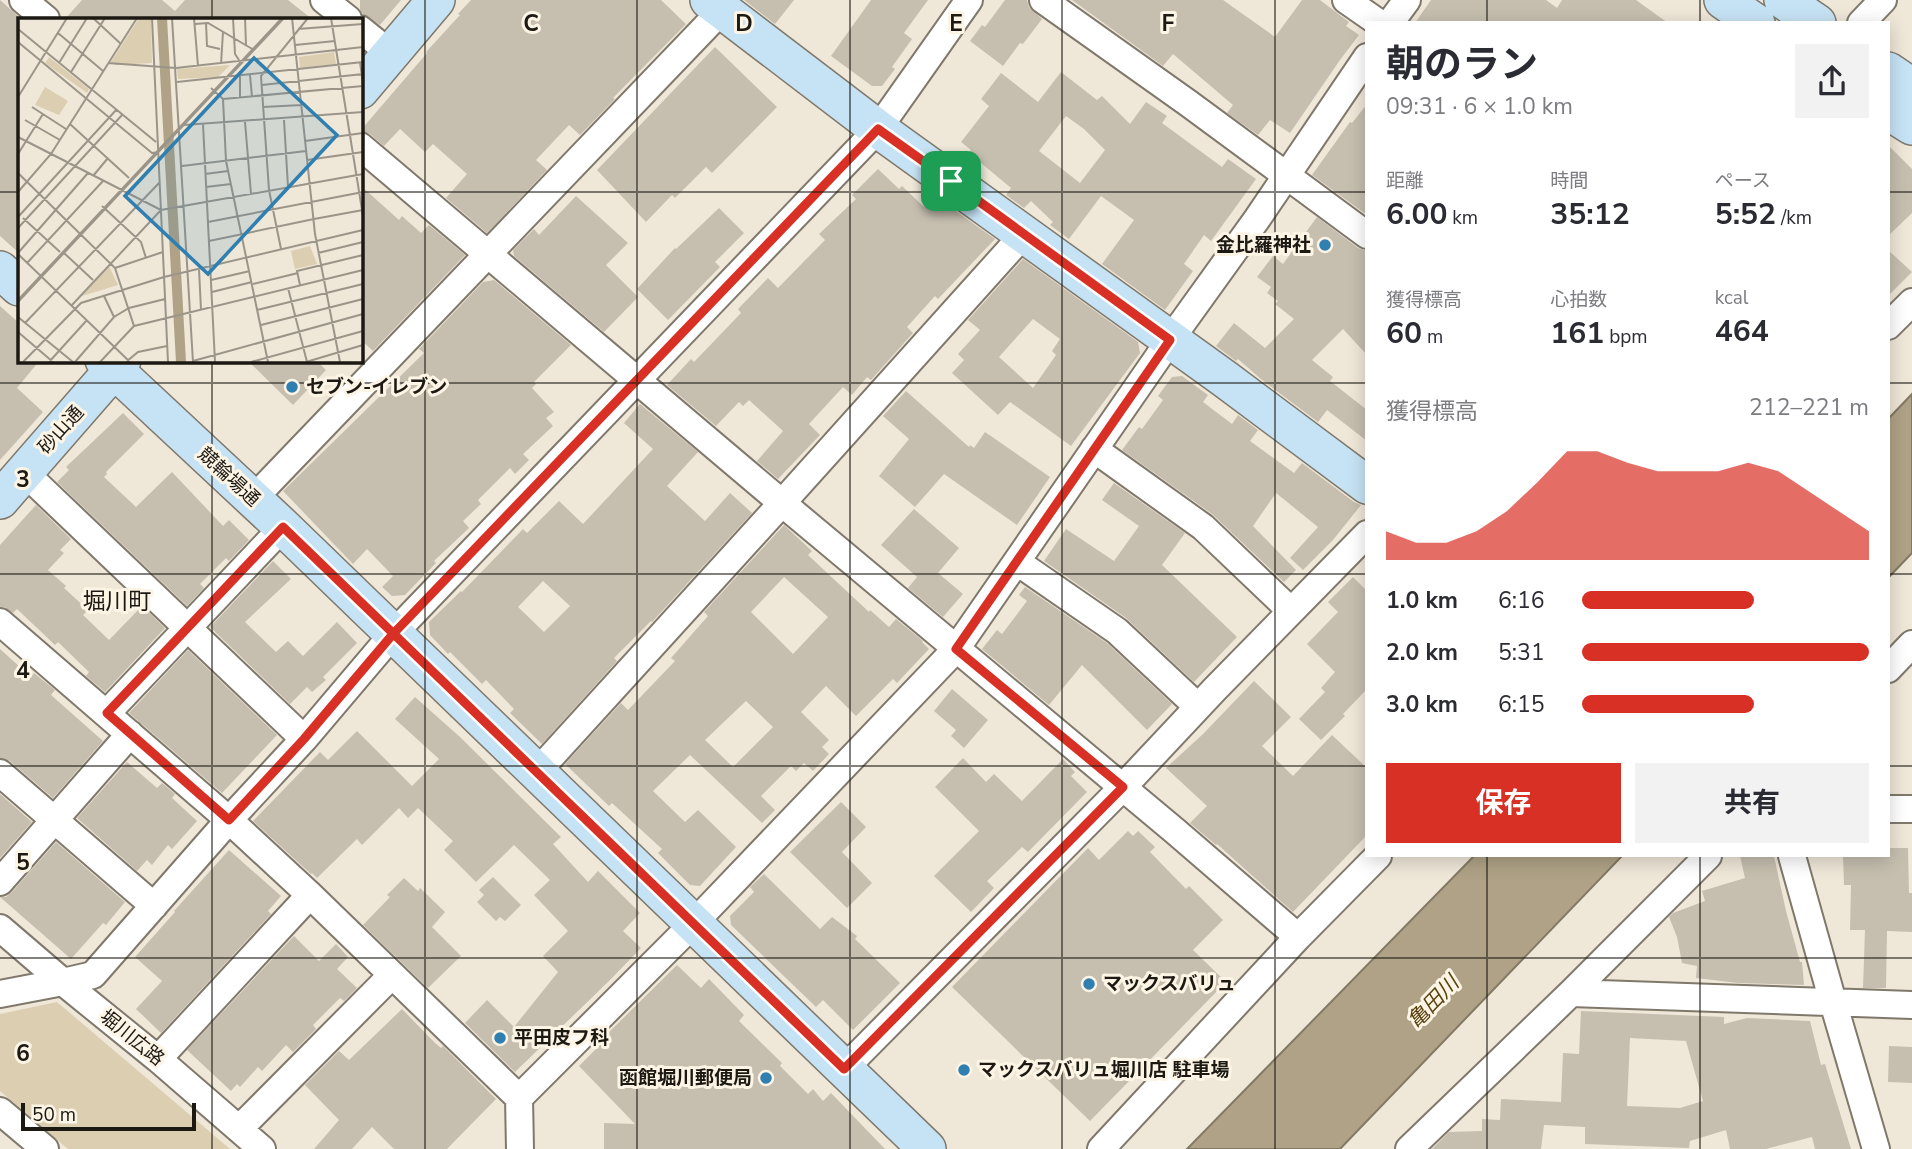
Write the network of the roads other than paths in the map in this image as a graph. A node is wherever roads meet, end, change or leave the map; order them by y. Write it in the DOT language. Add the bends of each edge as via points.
graph roads {
  1 [pos="23,0"];
  2 [pos="324,0"];
  3 [pos="436,0"];
  4 [pos="969,0"];
  5 [pos="1043,0"];
  6 [pos="1346,0"];
  7 [pos="1407,0"];
  8 [pos="1723,0"];
  9 [pos="1783,0"];
  10 [pos="1883,0"];
  11 [pos="716,5"];
  12 [pos="45,18"];
  13 [pos="347,18"];
  14 [pos="1376,21"];
  15 [pos="1391,21"];
  16 [pos="1753,21"];
  17 [pos="1814,21"];
  18 [pos="1863,21"];
  19 [pos="362,31"];
  20 [pos="391,54"];
  21 [pos="1365,60"];
  22 [pos="1890,72"];
  23 [pos="1912,87"];
  24 [pos="362,88"];
  25 [pos="1890,112"];
  26 [pos="1912,126"];
  27 [pos="878,129"];
  28 [pos="362,148"];
  29 [pos="1285,177"];
  30 [pos="1024,234"];
  31 [pos="1365,234"];
  32 [pos="489,253"];
  33 [pos="0,270"];
  34 [pos="18,286"];
  35 [pos="1912,302"];
  36 [pos="1890,324"];
  37 [pos="1170,340"];
  38 [pos="114,363"];
  39 [pos="637,380"];
  40 [pos="1094,449"];
  41 [pos="24,472"];
  42 [pos="1365,484"];
  43 [pos="253,499"];
  44 [pos="0,500"];
  45 [pos="782,503"];
  46 [pos="283,527"];
  47 [pos="1365,536"];
  48 [pos="1017,562"];
  49 [pos="1291,611"];
  50 [pos="0,622"];
  51 [pos="187,629"];
  52 [pos="393,634"];
  53 [pos="1912,644"];
  54 [pos="956,649"];
  55 [pos="1890,667"];
  56 [pos="1198,707"];
  57 [pos="107,713"];
  58 [pos="130,734"];
  59 [pos="304,739"];
  60 [pos="537,772"];
  61 [pos="0,773"];
  62 [pos="1123,787"];
  63 [pos="1890,809"];
  64 [pos="1912,809"];
  65 [pos="55,820"];
  66 [pos="229,820"];
  67 [pos="1377,857"];
  68 [pos="1707,857"];
  69 [pos="1793,857"];
  70 [pos="0,882"];
  71 [pos="310,895"];
  72 [pos="154,906"];
  73 [pos="694,923"];
  74 [pos="0,928"];
  75 [pos="1298,937"];
  76 [pos="392,975"];
  77 [pos="63,982"];
  78 [pos="1571,993"];
  79 [pos="0,994"];
  80 [pos="1833,1002"];
  81 [pos="1912,1005"];
  82 [pos="158,1059"];
  83 [pos="844,1069"];
  84 [pos="519,1098"];
  85 [pos="0,1111"];
  86 [pos="239,1129"];
  87 [pos="45,1149"];
  88 [pos="262,1149"];
  89 [pos="520,1149"];
  90 [pos="927,1149"];
  91 [pos="1101,1149"];
  92 [pos="1409,1149"];
  93 [pos="1877,1149"];
  1 -- 12 [label="street"];
  2 -- 13 [label="street"];
  3 -- 20 [label="street"];
  4 -- 27 [label="street"];
  5 -- 29 [label="street"];
  6 -- 14 [label="street"];
  7 -- 15 [label="street"];
  8 -- 16 [label="street"];
  9 -- 17 [label="street"];
  10 -- 18 [label="street"];
  11 -- 27 [label="street"];
  11 -- 32 [label="street"];
  19 -- 20 [label="street"];
  20 -- 24 [label="street"];
  21 -- 29 [label="street"];
  22 -- 23 [label="street"];
  25 -- 26 [label="street"];
  27 -- 30 [label="street"];
  27 -- 39 [label="street"];
  28 -- 32 [label="street"];
  29 -- 31 [label="street"];
  29 -- 37 [label="street"];
  30 -- 37 [label="street"];
  30 -- 45 [label="street"];
  32 -- 39 [label="street"];
  32 -- 43 [label="street"];
  33 -- 34 [label="street"];
  35 -- 36 [label="street"];
  37 -- 40 [label="street"];
  37 -- 42 [label="street"];
  38 -- 41 [label="street, 砂山通"];
  38 -- 43 [label="street, 競輪場通"];
  39 -- 45 [label="street"];
  39 -- 52 [label="street"];
  40 -- 48 [label="street"];
  40 -- 49 [label="street" via="1203,527"];
  41 -- 44 [label="street, 砂山通"];
  41 -- 51 [label="street"];
  43 -- 46 [label="street, 競輪場通"];
  45 -- 54 [label="street"];
  45 -- 60 [label="street"];
  46 -- 51 [label="street"];
  46 -- 52 [label="street, 競輪場通"];
  47 -- 49 [label="street"];
  48 -- 54 [label="street"];
  48 -- 56 [label="street" via="1117,631"];
  49 -- 56 [label="street"];
  50 -- 57 [label="street"];
  51 -- 57 [label="street"];
  51 -- 59 [label="street"];
  52 -- 59 [label="street"];
  52 -- 60 [label="street, 競輪場通"];
  53 -- 55 [label="street"];
  54 -- 62 [label="street"];
  54 -- 73 [label="street"];
  56 -- 62 [label="street"];
  57 -- 58 [label="street"];
  58 -- 65 [label="street"];
  58 -- 66 [label="street"];
  59 -- 66 [label="street"];
  60 -- 73 [label="street, 競輪場通"];
  61 -- 65 [label="street"];
  62 -- 75 [label="street"];
  62 -- 83 [label="street"];
  63 -- 64 [label="street"];
  65 -- 70 [label="street"];
  65 -- 72 [label="street"];
  66 -- 71 [label="street"];
  66 -- 72 [label="street"];
  67 -- 75 [label="street"];
  68 -- 78 [label="street"];
  69 -- 80 [label="street"];
  71 -- 76 [label="street"];
  71 -- 82 [label="street"];
  72 -- 77 [label="street" via="93,975"];
  73 -- 83 [label="street, 競輪場通"];
  73 -- 84 [label="street"];
  74 -- 77 [label="street, 堀川広路"];
  75 -- 91 [label="street"];
  76 -- 84 [label="street"];
  76 -- 86 [label="street"];
  77 -- 79 [label="street"];
  77 -- 82 [label="street, 堀川広路"];
  78 -- 80 [label="street"];
  78 -- 92 [label="street"];
  80 -- 81 [label="street"];
  80 -- 93 [label="street"];
  82 -- 86 [label="street, 堀川広路"];
  83 -- 90 [label="street, 競輪場通"];
  84 -- 89 [label="street"];
  85 -- 87 [label="street"];
  86 -- 88 [label="street, 堀川広路"];
}
